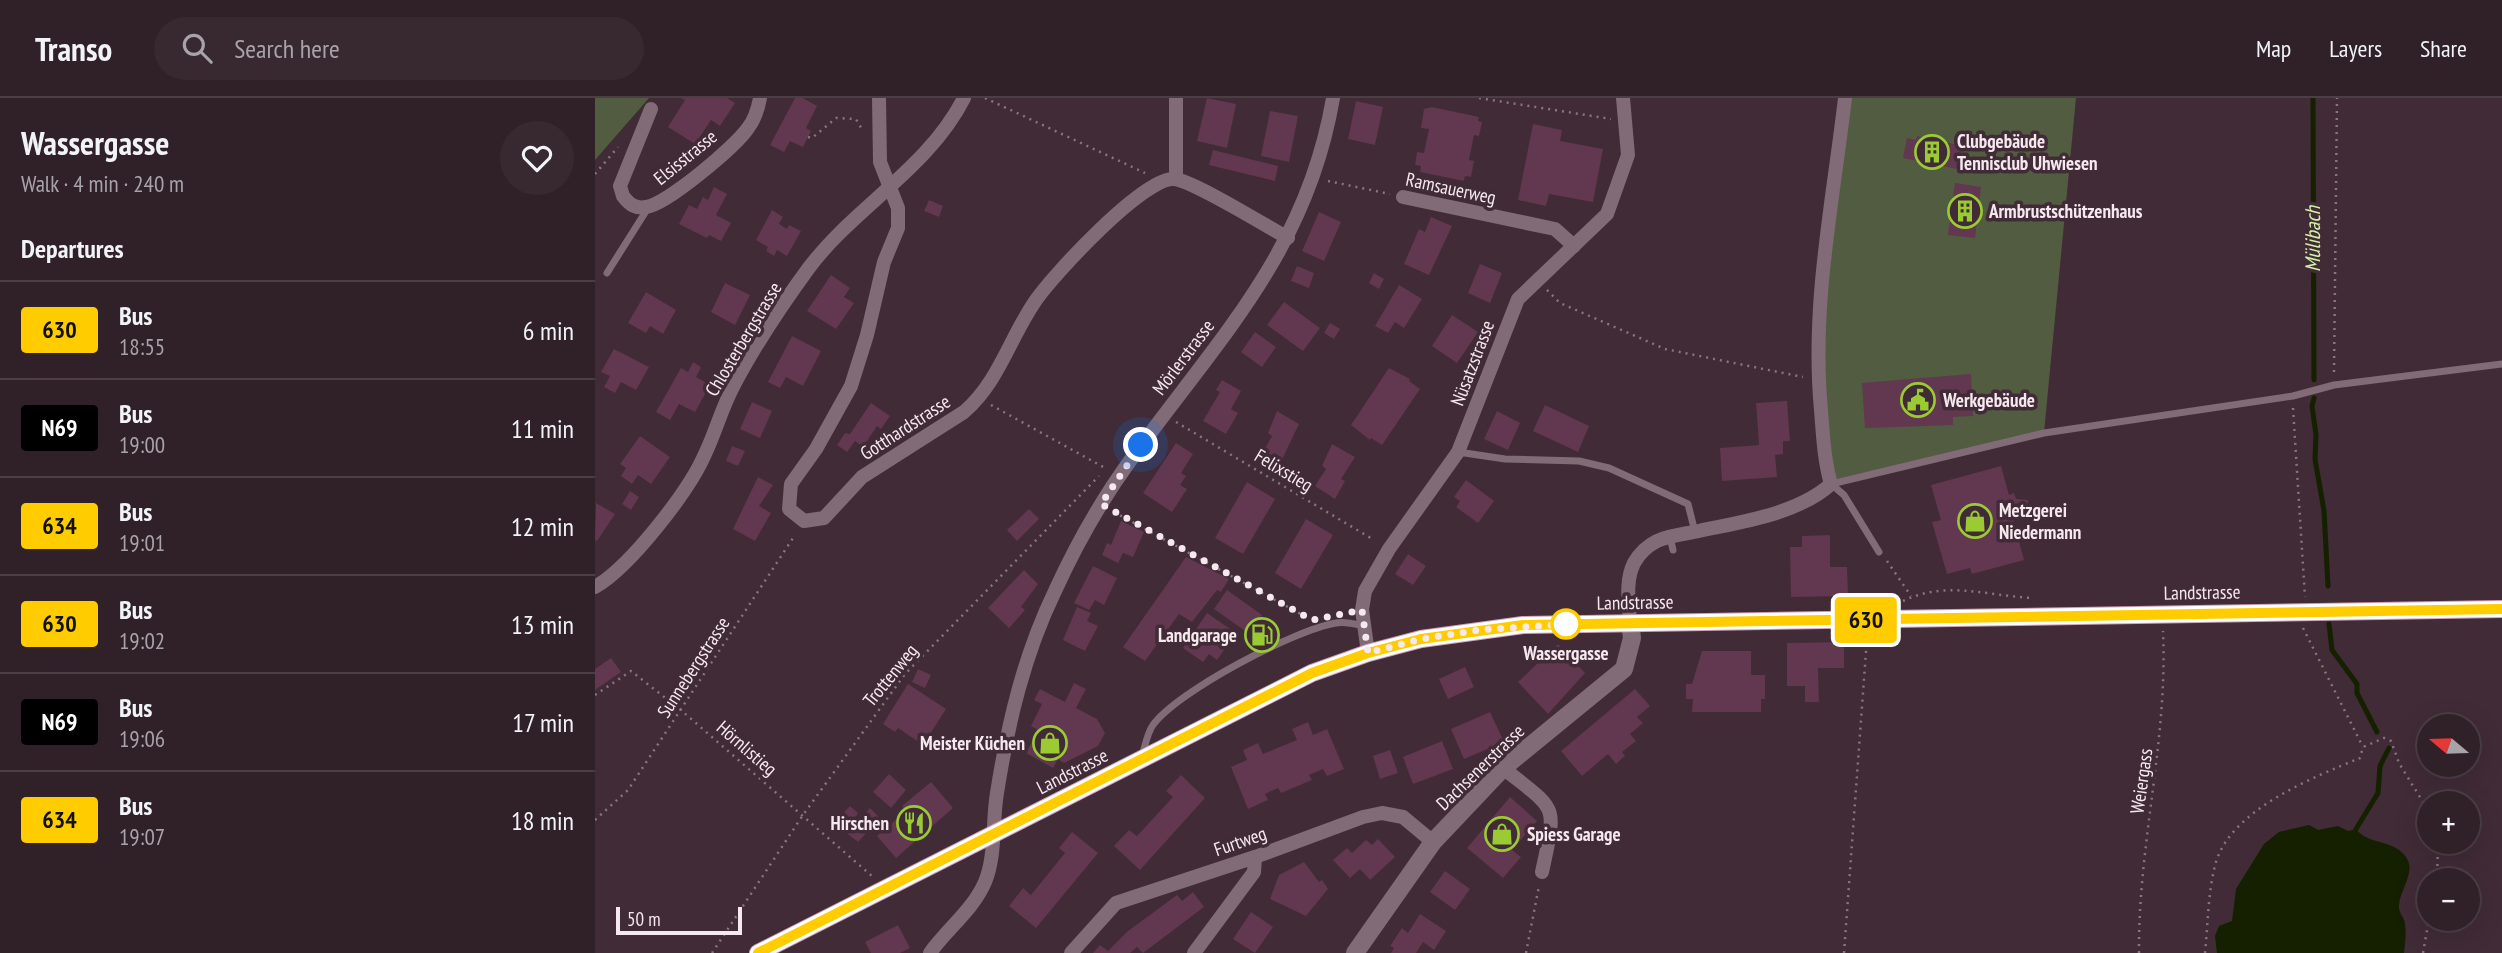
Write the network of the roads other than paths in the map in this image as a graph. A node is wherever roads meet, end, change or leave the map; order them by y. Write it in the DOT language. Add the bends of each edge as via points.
graph roads {
  1 [pos="759,98"];
  2 [pos="879,98"];
  3 [pos="964,98"];
  4 [pos="1176,98"];
  5 [pos="1333,98"];
  6 [pos="1623,98"];
  7 [pos="1845,98"];
  8 [pos="651,109"];
  9 [pos="1168,180"];
  10 [pos="889,188"];
  11 [pos="1403,197"];
  12 [pos="648,207"];
  13 [pos="1288,238"];
  14 [pos="1574,246"];
  15 [pos="607,273"];
  16 [pos="2502,365"];
  17 [pos="1458,452"];
  18 [pos="1831,484"];
  19 [pos="1695,531"];
  20 [pos="1879,552"];
  21 [pos="595,587"];
  22 [pos="2502,609"];
  23 [pos="1630,622"];
  24 [pos="1363,626"];
  25 [pos="1368,653"];
  26 [pos="1141,760"];
  27 [pos="1503,768"];
  28 [pos="993,833"];
  29 [pos="1433,842"];
  30 [pos="1255,857"];
  31 [pos="1542,872"];
  32 [pos="758,953"];
  33 [pos="930,953"];
  34 [pos="1070,953"];
  35 [pos="1194,953"];
  36 [pos="1355,953"];
  1 -- 12 [label="street, Elsisstrasse" via="757,113 741,136 670,197"];
  2 -- 10 [label="street" via="880,162"];
  3 -- 10 [label="street, Chlosterbergstrasse" via="942,134"];
  4 -- 9 [label="street"];
  5 -- 13 [label="street, Mörlerstrasse" via="1314,178"];
  6 -- 14 [label="street, Nüsatzstrasse" via="1627,155 1607,214"];
  7 -- 18 [label="street" via="1817,318 1824,452"];
  8 -- 12 [label="street, Elsisstrasse" via="620,186 629,204"];
  9 -- 10 [label="street, Gotthardstrasse" via="1137,195 1062,267 1035,301 979,399 862,477 824,519 804,521 789,509 788,493 840,408 859,364 879,281 898,228 898,208"];
  9 -- 13 [label="street"];
  10 -- 21 [label="street, Chlosterbergstrasse" via="842,229 810,267 733,386 691,481 628,560"];
  11 -- 14 [label="street, Ramsauerweg" via="1555,229"];
  12 -- 15 [label="lane"];
  13 -- 28 [label="street, Mörlerstrasse" via="1263,283 1130,460 1054,591 1027,659 1004,751"];
  14 -- 17 [label="street, Nüsatzstrasse" via="1518,299"];
  16 -- 18 [label="lane" via="2334,385 2293,396 2044,433"];
  17 -- 19 [label="lane" via="1579,461 1609,468 1688,504"];
  17 -- 24 [label="street, Nüsatzstrasse" via="1365,591"];
  18 -- 19 [label="street" via="1783,509"];
  18 -- 20 [label="lane" via="1844,495"];
  19 -- 23 [label="street" via="1672,543 1647,547 1633,566"];
  22 -- 23 [label="main road, Landstrasse"];
  23 -- 25 [label="main road, Landstrasse" via="1495,628"];
  23 -- 27 [label="street, Dachsenerstrasse" via="1632,638 1624,670"];
  24 -- 25 [label="street, Nüsatzstrasse"];
  24 -- 26 [label="lane" via="1339,622 1302,633 1229,669 1152,726"];
  25 -- 26 [label="main road, Landstrasse" via="1273,691"];
  26 -- 28 [label="main road, Landstrasse"];
  27 -- 29 [label="street, Dachsenerstrasse"];
  27 -- 31 [label="street" via="1548,805 1553,821"];
  28 -- 32 [label="main road, Landstrasse"];
  28 -- 33 [label="street, Mörlerstrasse" via="984,884"];
  29 -- 30 [label="street, Furtweg" via="1403,817 1382,813"];
  29 -- 36 [label="street, Dachsenerstrasse"];
  30 -- 34 [label="street, Furtweg" via="1116,902"];
  30 -- 35 [label="street" via="1254,872"];
}
